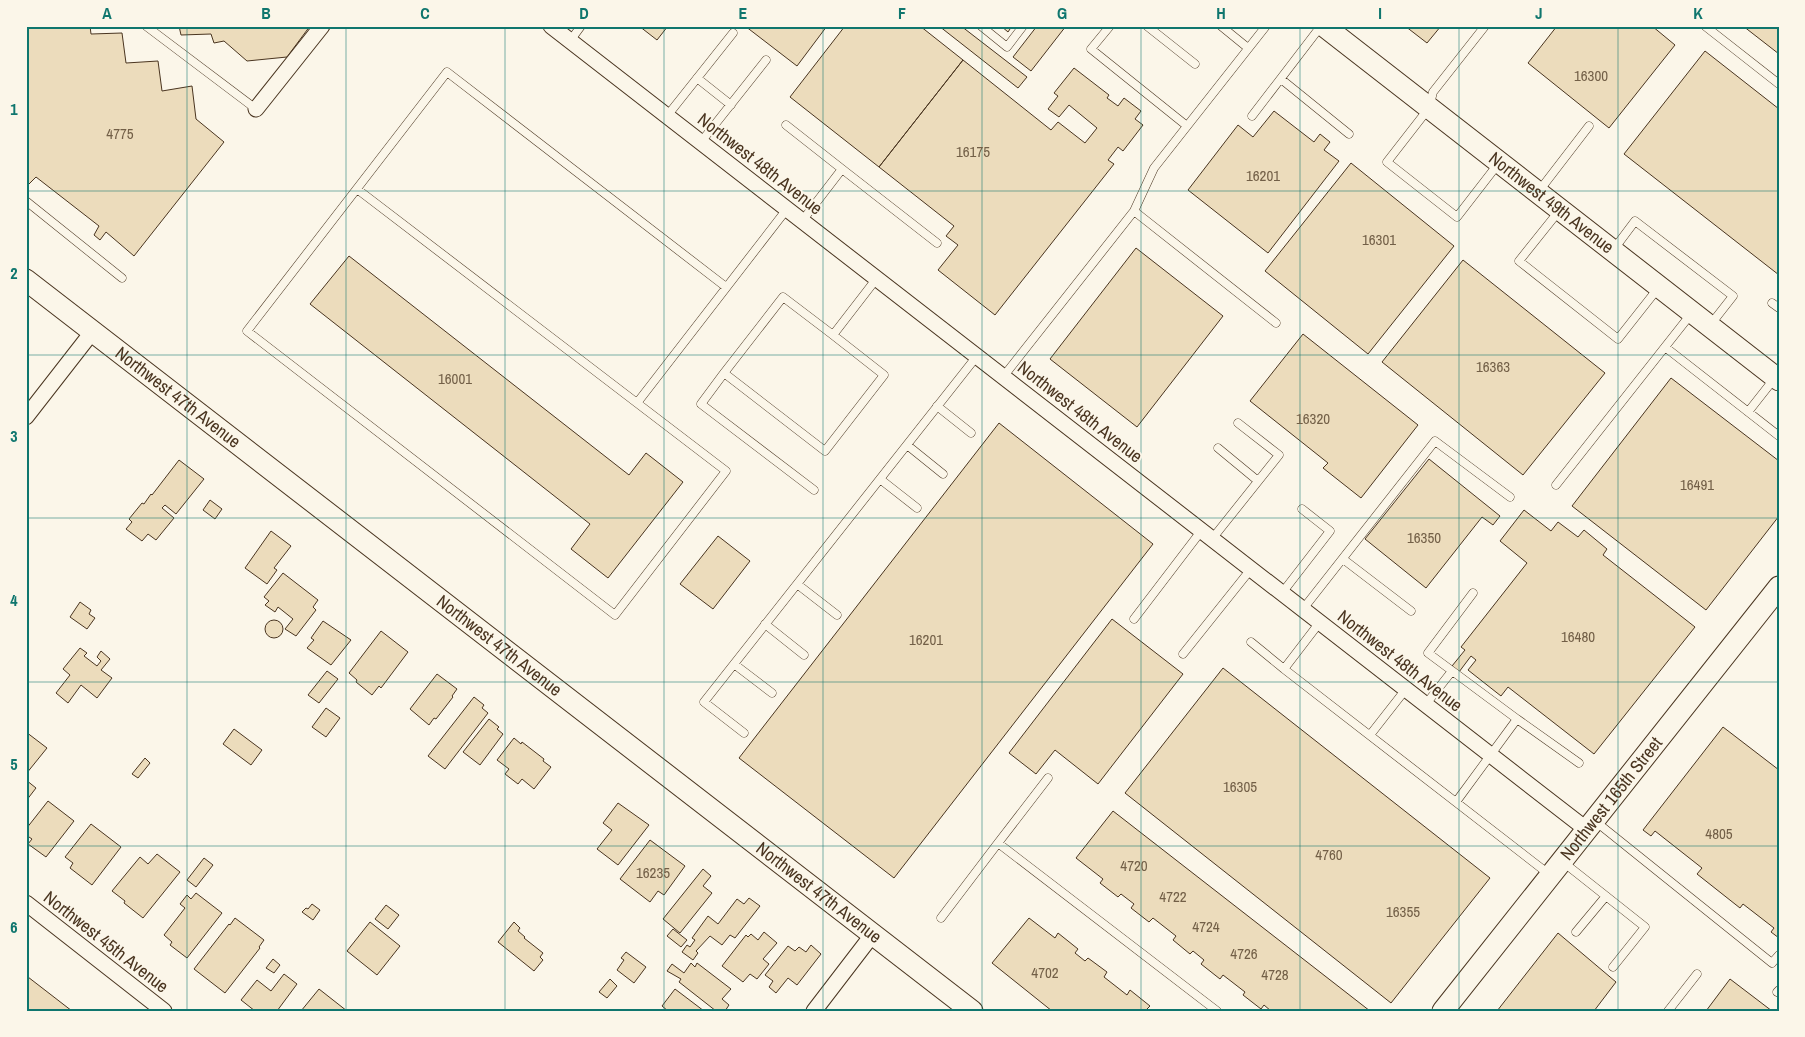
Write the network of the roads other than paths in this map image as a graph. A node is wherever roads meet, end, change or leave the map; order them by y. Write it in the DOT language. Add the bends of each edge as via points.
graph roads {
  1 [pos="146,26"];
  2 [pos="322,26"];
  3 [pos="551,26"];
  4 [pos="581,26"];
  5 [pos="980,26"];
  6 [pos="1024,26"];
  7 [pos="1110,26"];
  8 [pos="1147,26"];
  9 [pos="1221,26"];
  10 [pos="1266,26"];
  11 [pos="1323,26"];
  12 [pos="1485,26"];
  13 [pos="1705,26"];
  14 [pos="732,33"];
  15 [pos="570,41"];
  16 [pos="1248,48"];
  17 [pos="766,60"];
  18 [pos="1195,64"];
  19 [pos="697,78"];
  20 [pos="1281,79"];
  21 [pos="1779,84"];
  22 [pos="731,105"];
  23 [pos="1429,108"];
  24 [pos="256,109"];
  25 [pos="667,116"];
  26 [pos="1252,116"];
  27 [pos="786,125"];
  28 [pos="1187,126"];
  29 [pos="1589,126"];
  30 [pos="1349,134"];
  31 [pos="701,142"];
  32 [pos="1499,163"];
  33 [pos="842,170"];
  34 [pos="357,189"];
  35 [pos="1538,192"];
  36 [pos="26,201"];
  37 [pos="786,209"];
  38 [pos="1560,210"];
  39 [pos="1134,211"];
  40 [pos="802,221"];
  41 [pos="937,243"];
  42 [pos="1612,251"];
  43 [pos="122,278"];
  44 [pos="877,278"];
  45 [pos="26,280"];
  46 [pos="726,287"];
  47 [pos="1659,287"];
  48 [pos="1692,312"];
  49 [pos="1276,323"];
  50 [pos="1709,326"];
  51 [pos="93,332"];
  52 [pos="833,336"];
  53 [pos="1665,347"];
  54 [pos="977,356"];
  55 [pos="724,373"];
  56 [pos="1003,377"];
  57 [pos="1777,378"];
  58 [pos="636,403"];
  59 [pos="937,406"];
  60 [pos="1748,412"];
  61 [pos="26,417"];
  62 [pos="1238,423"];
  63 [pos="971,433"];
  64 [pos="1779,436"];
  65 [pos="906,445"];
  66 [pos="1218,448"];
  67 [pos="943,474"];
  68 [pos="880,479"];
  69 [pos="1258,480"];
  70 [pos="1556,485"];
  71 [pos="814,490"];
  72 [pos="1510,497"];
  73 [pos="917,508"];
  74 [pos="1302,509"];
  75 [pos="1207,535"];
  76 [pos="1343,559"];
  77 [pos="1252,569"];
  78 [pos="797,584"];
  79 [pos="1779,586"];
  80 [pos="1282,592"];
  81 [pos="1473,593"];
  82 [pos="1303,609"];
  83 [pos="1411,611"];
  84 [pos="837,615"];
  85 [pos="1134,619"];
  86 [pos="1320,622"];
  87 [pos="765,624"];
  88 [pos="1251,642"];
  89 [pos="1183,654"];
  90 [pos="804,655"];
  91 [pos="734,664"];
  92 [pos="1284,669"];
  93 [pos="1452,671"];
  94 [pos="1406,689"];
  95 [pos="772,693"];
  96 [pos="1426,704"];
  97 [pos="1517,719"];
  98 [pos="744,733"];
  99 [pos="1370,735"];
  100 [pos="1491,755"];
  101 [pos="1579,763"];
  102 [pos="1048,778"];
  103 [pos="1456,802"];
  104 [pos="1590,824"];
  105 [pos="998,843"];
  106 [pos="1556,868"];
  107 [pos="1606,896"];
  108 [pos="26,903"];
  109 [pos="941,918"];
  110 [pos="1576,932"];
  111 [pos="873,934"];
  112 [pos="1779,955"];
  113 [pos="1613,967"];
  114 [pos="1697,974"];
  115 [pos="164,1011"];
  116 [pos="814,1011"];
  117 [pos="972,1011"];
  118 [pos="1217,1011"];
  119 [pos="1443,1011"];
  120 [pos="1668,1011"];
  1 -- 24 [label="lane"];
  2 -- 24 [label="street"];
  3 -- 15 [label="street, Northwest 48th Avenue"];
  4 -- 15 [label="lane"];
  5 -- 6 [label="lane" via="1007,47"];
  7 -- 28 [label="lane" via="1092,49"];
  8 -- 18 [label="lane"];
  9 -- 16 [label="lane"];
  10 -- 16 [label="lane"];
  11 -- 20 [label="lane"];
  11 -- 23 [label="street, Northwest 49th Avenue"];
  12 -- 23 [label="lane" via="1433,92"];
  13 -- 21 [label="lane"];
  14 -- 19 [label="lane"];
  15 -- 25 [label="street, Northwest 48th Avenue"];
  16 -- 28 [label="lane"];
  17 -- 22 [label="lane"];
  19 -- 22 [label="lane"];
  19 -- 25 [label="lane"];
  20 -- 26 [label="lane"];
  20 -- 30 [label="lane"];
  22 -- 31 [label="lane"];
  23 -- 32 [label="street, Northwest 49th Avenue"];
  23 -- 32 [label="lane" via="1387,162 1410,181 1457,217"];
  25 -- 31 [label="street, Northwest 48th Avenue"];
  27 -- 33 [label="lane"];
  28 -- 39 [label="lane" via="1154,168"];
  29 -- 35 [label="lane"];
  31 -- 37 [label="street, Northwest 48th Avenue"];
  32 -- 35 [label="street, Northwest 49th Avenue"];
  33 -- 40 [label="lane"];
  33 -- 41 [label="lane"];
  34 -- 46 [label="lane" via="447,72"];
  34 -- 58 [label="lane"];
  34 -- 58 [label="lane" via="247,331 615,615 726,472"];
  35 -- 38 [label="street, Northwest 49th Avenue"];
  36 -- 43 [label="lane"];
  37 -- 40 [label="street, Northwest 48th Avenue"];
  37 -- 46 [label="lane"];
  38 -- 42 [label="street, Northwest 49th Avenue"];
  38 -- 47 [label="lane" via="1519,262 1618,339"];
  39 -- 49 [label="lane"];
  39 -- 56 [label="lane"];
  40 -- 44 [label="street, Northwest 48th Avenue"];
  42 -- 47 [label="street, Northwest 49th Avenue"];
  42 -- 50 [label="lane" via="1635,221 1725,290 1732,296"];
  44 -- 52 [label="lane"];
  44 -- 54 [label="street, Northwest 48th Avenue"];
  45 -- 51 [label="street, Northwest 47th Avenue"];
  46 -- 58 [label="lane"];
  47 -- 48 [label="street, Northwest 49th Avenue"];
  48 -- 50 [label="street, Northwest 49th Avenue"];
  48 -- 53 [label="lane"];
  50 -- 57 [label="street, Northwest 49th Avenue"];
  51 -- 61 [label="street"];
  51 -- 111 [label="street, Northwest 47th Avenue"];
  52 -- 55 [label="lane" via="782,297"];
  52 -- 55 [label="lane" via="884,375 826,451"];
  53 -- 60 [label="lane"];
  53 -- 70 [label="lane"];
  54 -- 56 [label="street, Northwest 48th Avenue"];
  54 -- 59 [label="lane"];
  55 -- 71 [label="lane" via="701,404"];
  56 -- 75 [label="street, Northwest 48th Avenue"];
  57 -- 60 [label="lane"];
  59 -- 63 [label="lane"];
  59 -- 65 [label="lane"];
  60 -- 64 [label="lane"];
  62 -- 69 [label="lane" via="1279,455"];
  65 -- 67 [label="lane"];
  65 -- 68 [label="lane"];
  66 -- 69 [label="lane"];
  68 -- 73 [label="lane"];
  68 -- 78 [label="lane"];
  69 -- 75 [label="lane"];
  72 -- 76 [label="lane" via="1435,441"];
  74 -- 80 [label="lane" via="1330,531"];
  75 -- 77 [label="street, Northwest 48th Avenue"];
  75 -- 85 [label="lane"];
  76 -- 82 [label="lane"];
  76 -- 83 [label="lane"];
  77 -- 80 [label="street, Northwest 48th Avenue"];
  77 -- 89 [label="lane"];
  78 -- 84 [label="lane"];
  78 -- 87 [label="lane"];
  79 -- 104 [label="street, Northwest 165th Street"];
  80 -- 82 [label="street, Northwest 48th Avenue"];
  81 -- 93 [label="lane" via="1428,653"];
  82 -- 86 [label="street, Northwest 48th Avenue"];
  86 -- 92 [label="lane"];
  86 -- 94 [label="street, Northwest 48th Avenue"];
  87 -- 90 [label="lane"];
  87 -- 91 [label="lane"];
  88 -- 92 [label="lane"];
  91 -- 95 [label="lane"];
  91 -- 98 [label="lane" via="704,702"];
  92 -- 99 [label="lane"];
  93 -- 96 [label="lane"];
  93 -- 97 [label="lane"];
  94 -- 96 [label="street, Northwest 48th Avenue"];
  94 -- 99 [label="lane"];
  96 -- 100 [label="street, Northwest 48th Avenue"];
  97 -- 100 [label="lane"];
  97 -- 101 [label="lane"];
  99 -- 103 [label="lane"];
  100 -- 103 [label="lane"];
  100 -- 104 [label="street, Northwest 48th Avenue"];
  102 -- 105 [label="lane"];
  103 -- 106 [label="lane"];
  104 -- 106 [label="street, Northwest 165th Street"];
  104 -- 112 [label="lane" via="1772,964"];
  105 -- 109 [label="lane"];
  105 -- 118 [label="lane"];
  106 -- 107 [label="lane"];
  106 -- 119 [label="street, Northwest 165th Street"];
  107 -- 110 [label="lane"];
  107 -- 113 [label="lane" via="1645,927"];
  108 -- 115 [label="street, Northwest 45th Avenue"];
  111 -- 116 [label="street"];
  111 -- 117 [label="street, Northwest 47th Avenue"];
  114 -- 120 [label="lane"];
}
